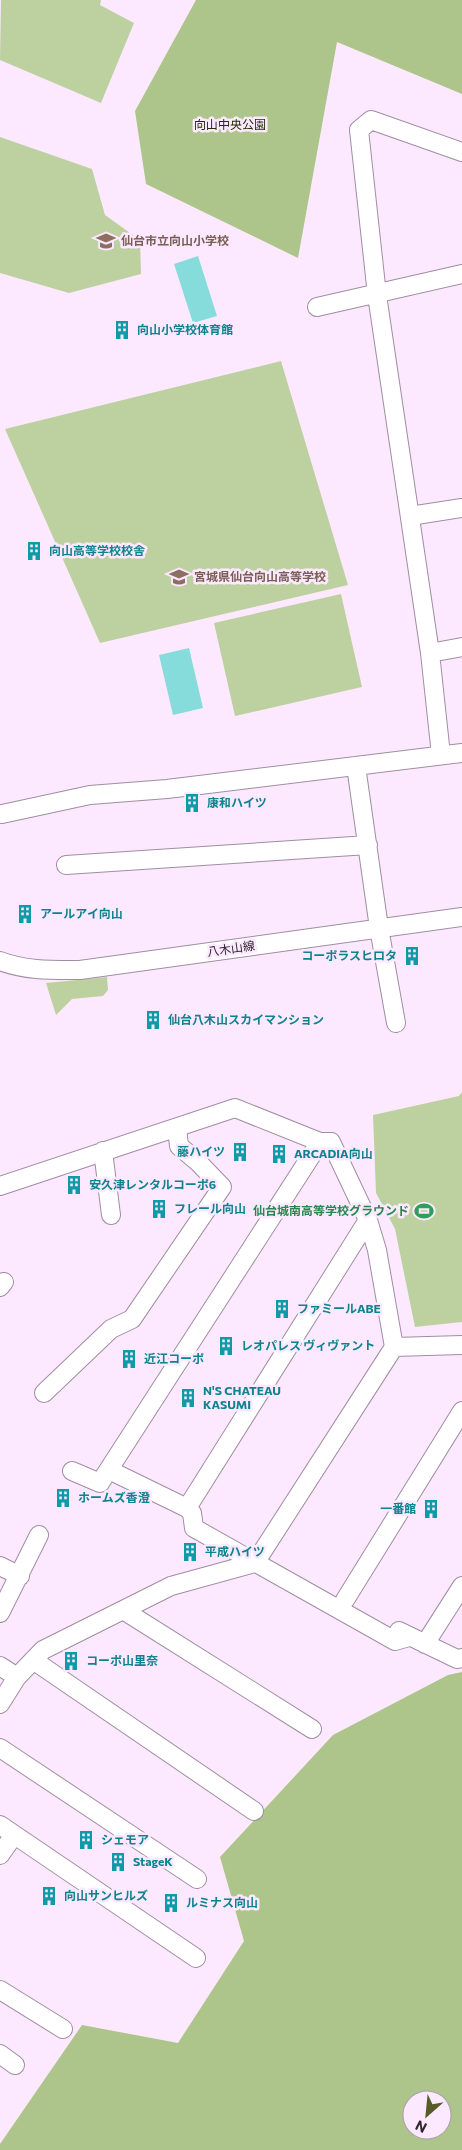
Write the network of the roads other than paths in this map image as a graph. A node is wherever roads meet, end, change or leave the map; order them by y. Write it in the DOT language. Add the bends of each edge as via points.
graph roads {
  1 [pos="462,152"];
  2 [pos="462,274"];
  3 [pos="377,295"];
  4 [pos="317,308"];
  5 [pos="462,508"];
  6 [pos="410,516"];
  7 [pos="462,647"];
  8 [pos="430,653"];
  9 [pos="462,753"];
  10 [pos="441,755"];
  11 [pos="356,766"];
  12 [pos="2,814"];
  13 [pos="368,845"];
  14 [pos="66,865"];
  15 [pos="462,917"];
  16 [pos="379,928"];
  17 [pos="0,961"];
  18 [pos="396,1023"];
  19 [pos="177,1128"];
  20 [pos="320,1142"];
  21 [pos="103,1151"];
  22 [pos="0,1186"];
  23 [pos="111,1215"];
  24 [pos="368,1220"];
  25 [pos="462,1345"];
  26 [pos="394,1347"];
  27 [pos="44,1393"];
  28 [pos="462,1411"];
  29 [pos="108,1470"];
  30 [pos="72,1471"];
  31 [pos="186,1508"];
  32 [pos="39,1536"];
  33 [pos="255,1563"];
  34 [pos="0,1566"];
  35 [pos="20,1576"];
  36 [pos="462,1586"];
  37 [pos="345,1600"];
  38 [pos="123,1610"];
  39 [pos="0,1613"];
  40 [pos="409,1637"];
  41 [pos="425,1644"];
  42 [pos="462,1658"];
  43 [pos="33,1660"];
  44 [pos="0,1666"];
  45 [pos="17,1677"];
  46 [pos="0,1704"];
  47 [pos="312,1729"];
  48 [pos="0,1748"];
  49 [pos="254,1811"];
  50 [pos="7,1830"];
  51 [pos="0,1855"];
  52 [pos="197,1879"];
  53 [pos="196,1958"];
  54 [pos="0,1990"];
  55 [pos="63,2029"];
  56 [pos="0,2054"];
  57 [pos="15,2065"];
  1 -- 3 [label="street" via="372,120 359,130"];
  2 -- 3 [label="street"];
  3 -- 4 [label="street"];
  3 -- 6 [label="street"];
  5 -- 6 [label="street"];
  6 -- 8 [label="street"];
  7 -- 8 [label="street"];
  8 -- 10 [label="street"];
  9 -- 10 [label="street"];
  10 -- 11 [label="street"];
  11 -- 12 [label="street" via="90,795"];
  11 -- 13 [label="street"];
  13 -- 14 [label="street"];
  13 -- 16 [label="street"];
  15 -- 16 [label="street, 八木山線"];
  16 -- 17 [label="street, 八木山線" via="80,970 38,970"];
  16 -- 18 [label="street"];
  19 -- 20 [label="street" via="236,1108"];
  19 -- 21 [label="street"];
  19 -- 27 [label="street" via="179,1146 222,1187 132,1319 111,1329"];
  20 -- 24 [label="street" via="331,1142"];
  20 -- 29 [label="street"];
  21 -- 22 [label="street"];
  21 -- 23 [label="street"];
  24 -- 26 [label="street" via="377,1250"];
  24 -- 31 [label="street"];
  25 -- 26 [label="street"];
  26 -- 33 [label="street"];
  28 -- 37 [label="street"];
  29 -- 30 [label="street" via="100,1483"];
  29 -- 31 [label="street"];
  31 -- 33 [label="street" via="192,1513 194,1528"];
  32 -- 35 [label="street"];
  33 -- 37 [label="street" via="285,1570"];
  33 -- 38 [label="street" via="170,1586"];
  33 -- 40 [label="street" via="395,1641"];
  34 -- 35 [label="street"];
  35 -- 39 [label="street"];
  36 -- 41 [label="street"];
  37 -- 40 [label="street"];
  38 -- 43 [label="street" via="43,1650"];
  38 -- 47 [label="street"];
  40 -- 41 [label="street"];
  41 -- 42 [label="street" via="457,1659"];
  43 -- 45 [label="street"];
  43 -- 49 [label="street"];
  44 -- 45 [label="street"];
  45 -- 46 [label="street"];
  48 -- 52 [label="street"];
  50 -- 51 [label="street"];
  50 -- 53 [label="street"];
  54 -- 55 [label="street"];
  56 -- 57 [label="street"];
}
